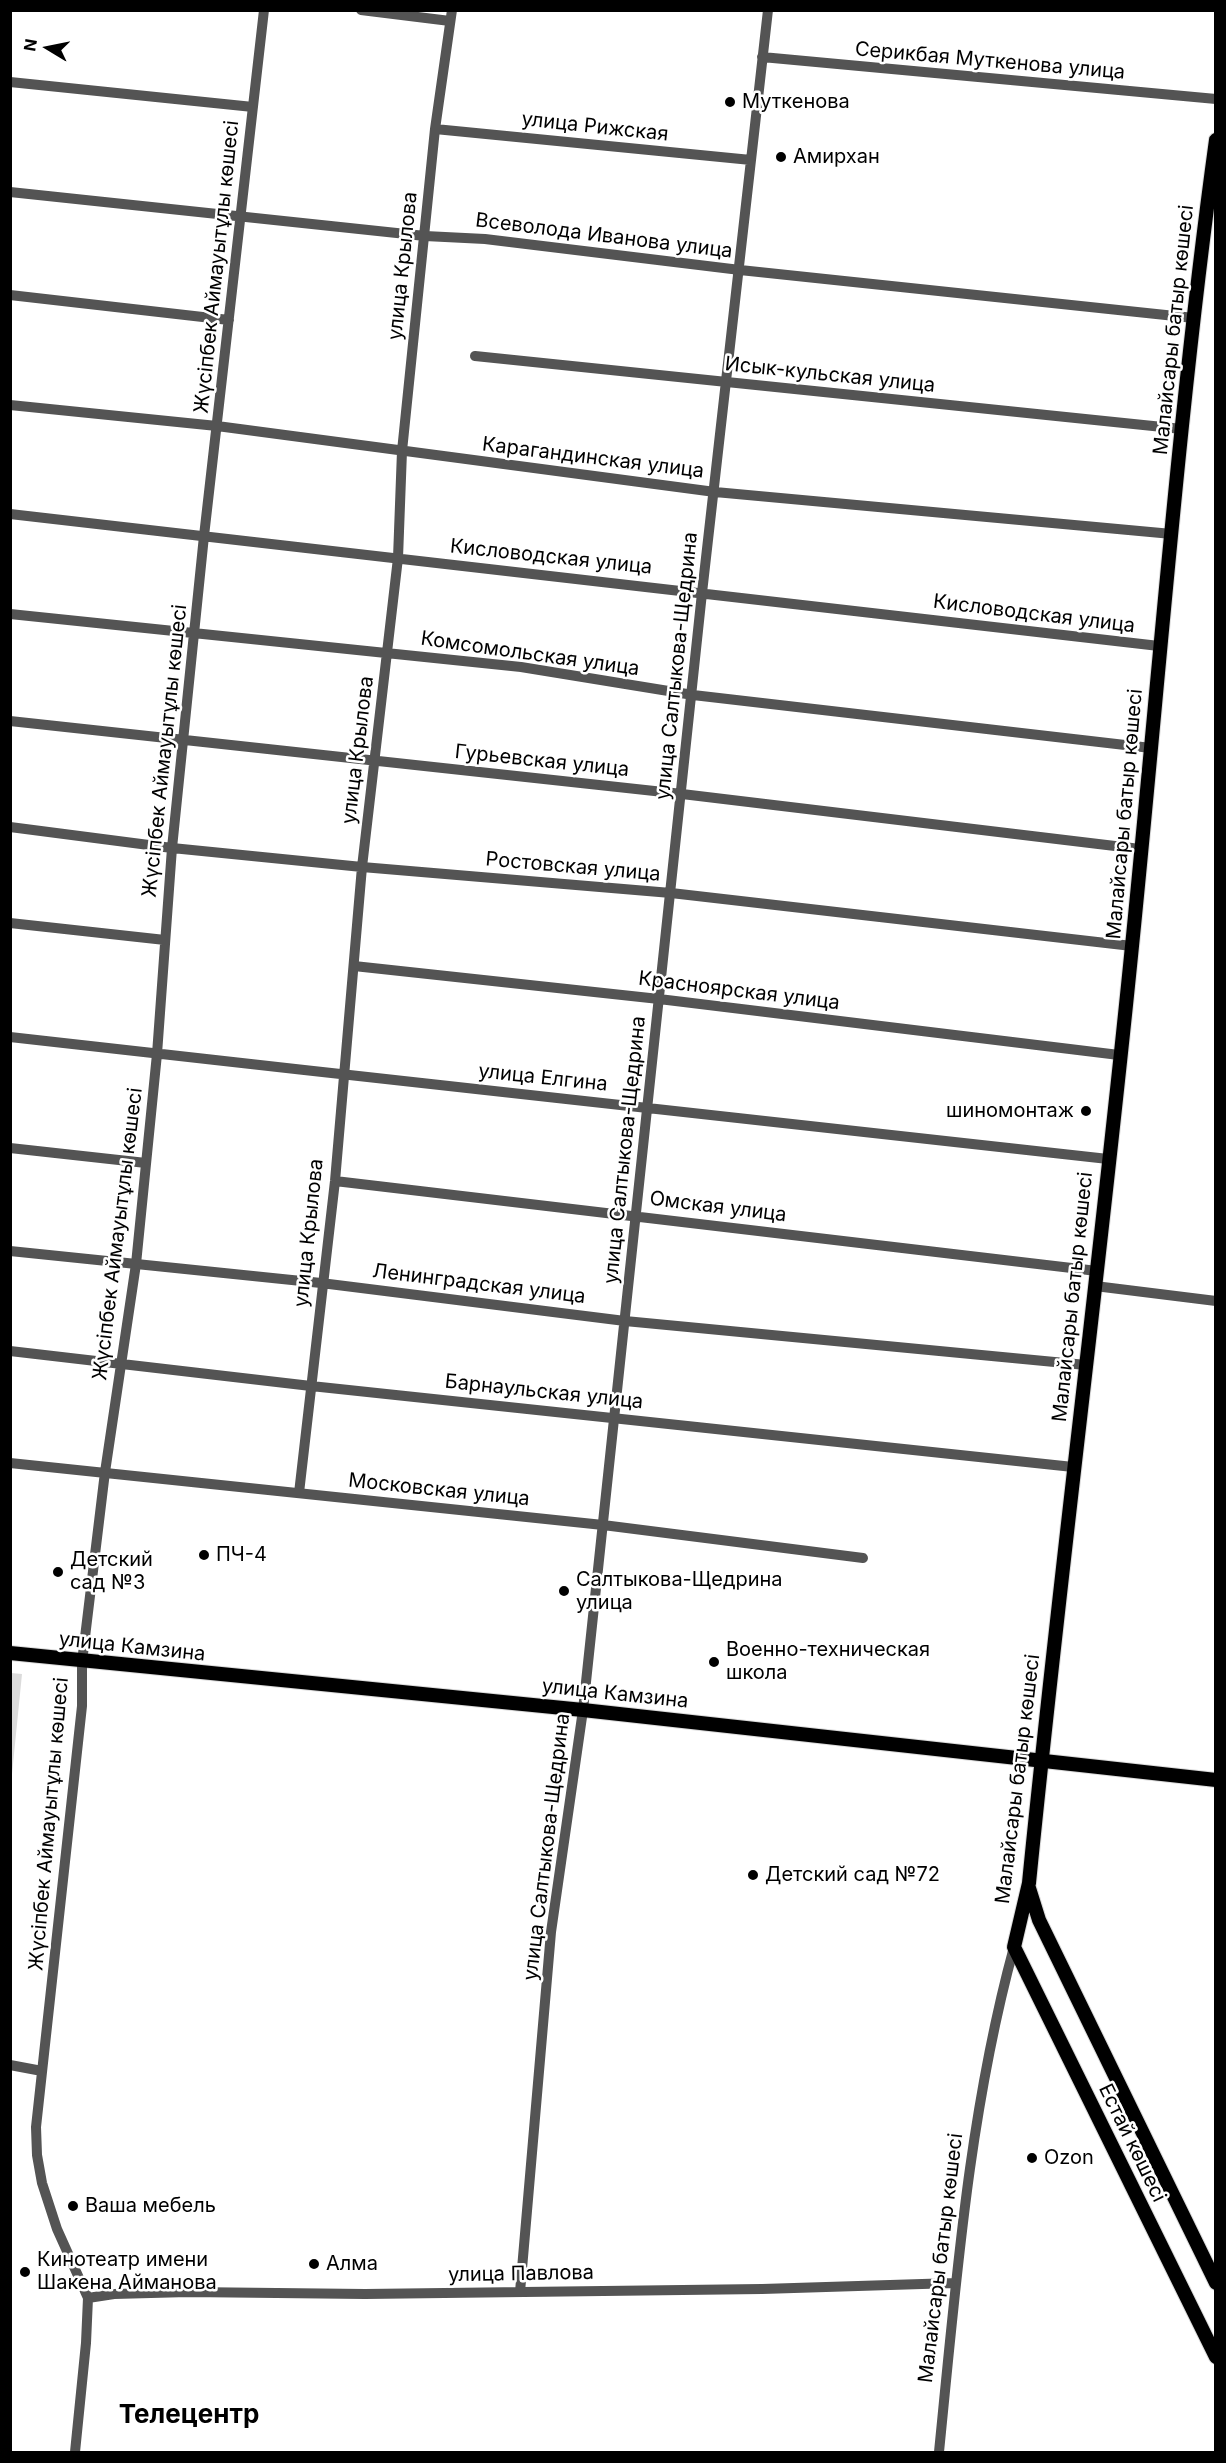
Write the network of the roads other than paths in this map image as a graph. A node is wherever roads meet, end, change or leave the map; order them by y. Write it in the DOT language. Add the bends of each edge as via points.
graph roads {
  1 [pos="264,10"];
  2 [pos="361,10"];
  3 [pos="768,10"];
  4 [pos="451,16"];
  5 [pos="762,57"];
  6 [pos="10,82"];
  7 [pos="1215,99"];
  8 [pos="253,107"];
  9 [pos="435,129"];
  10 [pos="1215,140"];
  11 [pos="751,160"];
  12 [pos="10,192"];
  13 [pos="240,217"];
  14 [pos="425,236"];
  15 [pos="740,270"];
  16 [pos="10,295"];
  17 [pos="1194,318"];
  18 [pos="229,320"];
  19 [pos="475,356"];
  20 [pos="726,382"];
  21 [pos="10,405"];
  22 [pos="217,426"];
  23 [pos="1182,429"];
  24 [pos="402,451"];
  25 [pos="715,492"];
  26 [pos="10,514"];
  27 [pos="1172,534"];
  28 [pos="204,536"];
  29 [pos="398,558"];
  30 [pos="702,593"];
  31 [pos="10,614"];
  32 [pos="195,633"];
  33 [pos="1159,646"];
  34 [pos="389,653"];
  35 [pos="693,695"];
  36 [pos="10,722"];
  37 [pos="183,741"];
  38 [pos="1151,748"];
  39 [pos="374,761"];
  40 [pos="682,794"];
  41 [pos="10,827"];
  42 [pos="172,848"];
  43 [pos="1140,849"];
  44 [pos="362,867"];
  45 [pos="671,893"];
  46 [pos="10,923"];
  47 [pos="165,940"];
  48 [pos="1132,946"];
  49 [pos="354,966"];
  50 [pos="659,999"];
  51 [pos="10,1037"];
  52 [pos="157,1054"];
  53 [pos="1119,1055"];
  54 [pos="342,1075"];
  55 [pos="648,1106"];
  56 [pos="10,1148"];
  57 [pos="1108,1159"];
  58 [pos="146,1163"];
  59 [pos="335,1181"];
  60 [pos="636,1216"];
  61 [pos="10,1251"];
  62 [pos="136,1264"];
  63 [pos="1097,1271"];
  64 [pos="321,1283"];
  65 [pos="1095,1286"];
  66 [pos="1215,1301"];
  67 [pos="625,1321"];
  68 [pos="10,1351"];
  69 [pos="123,1363"];
  70 [pos="1086,1365"];
  71 [pos="311,1386"];
  72 [pos="614,1418"];
  73 [pos="10,1463"];
  74 [pos="1073,1467"];
  75 [pos="105,1472"];
  76 [pos="298,1493"];
  77 [pos="603,1525"];
  78 [pos="863,1558"];
  79 [pos="10,1653"];
  80 [pos="82,1662"];
  81 [pos="583,1710"];
  82 [pos="1041,1760"];
  83 [pos="1215,1780"];
  84 [pos="1029,1883"];
  85 [pos="1014,1947"];
  86 [pos="10,2065"];
  87 [pos="42,2071"];
  88 [pos="1214,2275"];
  89 [pos="954,2283"];
  90 [pos="520,2292"];
  91 [pos="88,2298"];
  92 [pos="1215,2357"];
  93 [pos="75,2452"];
  94 [pos="939,2452"];
  1 -- 8 [label="street, Жүсіпбек Аймауытұлы көшесі"];
  2 -- 4 [label="street"];
  3 -- 5 [label="street, улица Салтыкова-Щедрина"];
  4 -- 9 [label="street, улица Крылова"];
  5 -- 7 [label="street, Серикбая Муткенова улица"];
  5 -- 11 [label="street, улица Салтыкова-Щедрина"];
  6 -- 8 [label="street"];
  8 -- 13 [label="street, Жүсіпбек Аймауытұлы көшесі"];
  9 -- 11 [label="street, улица Рижская"];
  9 -- 14 [label="street, улица Крылова"];
  10 -- 17 [label="main road, Малайсары батыр көшесі"];
  11 -- 15 [label="street, улица Салтыкова-Щедрина"];
  12 -- 13 [label="street, Всеволода Иванова улица"];
  13 -- 14 [label="street, Всеволода Иванова улица"];
  13 -- 18 [label="street, Жүсіпбек Аймауытұлы көшесі"];
  14 -- 15 [label="street, Всеволода Иванова улица"];
  14 -- 24 [label="street, улица Крылова"];
  15 -- 17 [label="street, Всеволода Иванова улица"];
  15 -- 20 [label="street, улица Салтыкова-Щедрина"];
  16 -- 18 [label="street"];
  17 -- 23 [label="main road, Малайсары батыр көшесі"];
  18 -- 22 [label="street, Жүсіпбек Аймауытұлы көшесі"];
  19 -- 20 [label="street, Исык-кульская улица"];
  20 -- 23 [label="street, Исык-кульская улица"];
  20 -- 25 [label="street, улица Салтыкова-Щедрина"];
  21 -- 22 [label="street, Карагандинская улица"];
  22 -- 24 [label="street, Карагандинская улица"];
  22 -- 28 [label="street, Жүсіпбек Аймауытұлы көшесі"];
  23 -- 27 [label="main road, Малайсары батыр көшесі"];
  24 -- 25 [label="street, Карагандинская улица"];
  24 -- 29 [label="street, улица Крылова"];
  25 -- 27 [label="street, Карагандинская улица"];
  25 -- 30 [label="street, улица Салтыкова-Щедрина"];
  26 -- 28 [label="street, Кисловодская улица"];
  27 -- 33 [label="main road, Малайсары батыр көшесі"];
  28 -- 29 [label="street, Кисловодская улица"];
  28 -- 32 [label="street, Жүсіпбек Аймауытұлы көшесі"];
  29 -- 30 [label="street, Кисловодская улица"];
  29 -- 34 [label="street, улица Крылова"];
  30 -- 33 [label="street, Кисловодская улица"];
  30 -- 35 [label="street, улица Салтыкова-Щедрина"];
  31 -- 32 [label="street, Комсомольская улица"];
  32 -- 34 [label="street, Комсомольская улица"];
  32 -- 37 [label="street, Жүсіпбек Аймауытұлы көшесі"];
  33 -- 38 [label="main road, Малайсары батыр көшесі"];
  34 -- 35 [label="street, Комсомольская улица" via="521,667"];
  34 -- 39 [label="street, улица Крылова"];
  35 -- 38 [label="street, Комсомольская улица"];
  35 -- 40 [label="street, улица Салтыкова-Щедрина"];
  36 -- 37 [label="street, Гурьевская улица"];
  37 -- 39 [label="street, Гурьевская улица"];
  37 -- 42 [label="street, Жүсіпбек Аймауытұлы көшесі"];
  38 -- 43 [label="main road, Малайсары батыр көшесі"];
  39 -- 40 [label="street, Гурьевская улица"];
  39 -- 44 [label="street, улица Крылова"];
  40 -- 43 [label="street, Гурьевская улица"];
  40 -- 45 [label="street, улица Салтыкова-Щедрина"];
  41 -- 42 [label="street, Ростовская улица"];
  42 -- 44 [label="street, Ростовская улица"];
  42 -- 47 [label="street, Жүсіпбек Аймауытұлы көшесі"];
  43 -- 48 [label="main road, Малайсары батыр көшесі"];
  44 -- 45 [label="street, Ростовская улица"];
  44 -- 49 [label="street, улица Крылова"];
  45 -- 48 [label="street, Ростовская улица"];
  45 -- 50 [label="street, улица Салтыкова-Щедрина"];
  46 -- 47 [label="street"];
  47 -- 52 [label="street, Жүсіпбек Аймауытұлы көшесі"];
  48 -- 53 [label="main road, Малайсары батыр көшесі"];
  49 -- 50 [label="street, Красноярская улица"];
  49 -- 54 [label="street, улица Крылова"];
  50 -- 53 [label="street, Красноярская улица"];
  50 -- 55 [label="street, улица Салтыкова-Щедрина"];
  51 -- 52 [label="street, улица Елгина"];
  52 -- 54 [label="street, улица Елгина"];
  52 -- 58 [label="street, Жүсіпбек Аймауытұлы көшесі"];
  53 -- 57 [label="main road, Малайсары батыр көшесі"];
  54 -- 55 [label="street, улица Елгина"];
  54 -- 59 [label="street, улица Крылова"];
  55 -- 57 [label="street, улица Елгина"];
  55 -- 60 [label="street, улица Салтыкова-Щедрина"];
  56 -- 58 [label="street"];
  57 -- 63 [label="main road, Малайсары батыр көшесі"];
  58 -- 62 [label="street, Жүсіпбек Аймауытұлы көшесі"];
  59 -- 60 [label="street, Омская улица"];
  59 -- 64 [label="street, улица Крылова"];
  60 -- 63 [label="street, Омская улица"];
  60 -- 67 [label="street, улица Салтыкова-Щедрина"];
  61 -- 62 [label="street, Ленинградская улица"];
  62 -- 64 [label="street, Ленинградская улица"];
  62 -- 69 [label="street, Жүсіпбек Аймауытұлы көшесі"];
  63 -- 65 [label="main road, Малайсары батыр көшесі"];
  64 -- 67 [label="street, Ленинградская улица"];
  64 -- 71 [label="street, улица Крылова"];
  65 -- 66 [label="street"];
  65 -- 70 [label="main road, Малайсары батыр көшесі"];
  67 -- 70 [label="street, Ленинградская улица"];
  67 -- 72 [label="street, улица Салтыкова-Щедрина"];
  68 -- 69 [label="street, Барнаульская улица"];
  69 -- 71 [label="street, Барнаульская улица"];
  69 -- 75 [label="street, Жүсіпбек Аймауытұлы көшесі"];
  70 -- 74 [label="main road, Малайсары батыр көшесі"];
  71 -- 72 [label="street, Барнаульская улица"];
  71 -- 76 [label="street, улица Крылова"];
  72 -- 74 [label="street, Барнаульская улица"];
  72 -- 77 [label="street, улица Салтыкова-Щедрина"];
  73 -- 75 [label="street, Московская улица"];
  74 -- 82 [label="main road, Малайсары батыр көшесі"];
  75 -- 76 [label="street, Московская улица"];
  75 -- 80 [label="street, Жүсіпбек Аймауытұлы көшесі"];
  76 -- 77 [label="street, Московская улица"];
  77 -- 78 [label="street, Московская улица"];
  77 -- 81 [label="street, улица Салтыкова-Щедрина"];
  79 -- 80 [label="main road, улица Камзина"];
  80 -- 81 [label="main road, улица Камзина"];
  80 -- 87 [label="street, Жүсіпбек Аймауытұлы көшесі" via="81,1715"];
  81 -- 82 [label="main road, улица Камзина"];
  81 -- 90 [label="street, улица Салтыкова-Щедрина" via="551,1932"];
  82 -- 83 [label="main road, улица Камзина"];
  82 -- 84 [label="main road, Малайсары батыр көшесі"];
  84 -- 85 [label="main road, Малайсары батыр көшесі"];
  84 -- 88 [label="main road, Естай көшесі" via="1039,1920"];
  85 -- 89 [label="street, Малайсары батыр көшесі" via="995,2016 977,2116"];
  85 -- 92 [label="main road, Естай көшесі"];
  86 -- 87 [label="street"];
  87 -- 91 [label="street, Жүсіпбек Аймауытұлы көшесі" via="36,2127 40,2174 57,2229"];
  89 -- 90 [label="street, улица Павлова"];
  89 -- 94 [label="street, Малайсары батыр көшесі"];
  90 -- 91 [label="street, улица Павлова" via="188,2292"];
  91 -- 93 [label="street, Жүсіпбек Аймауытұлы көшесі"];
}
